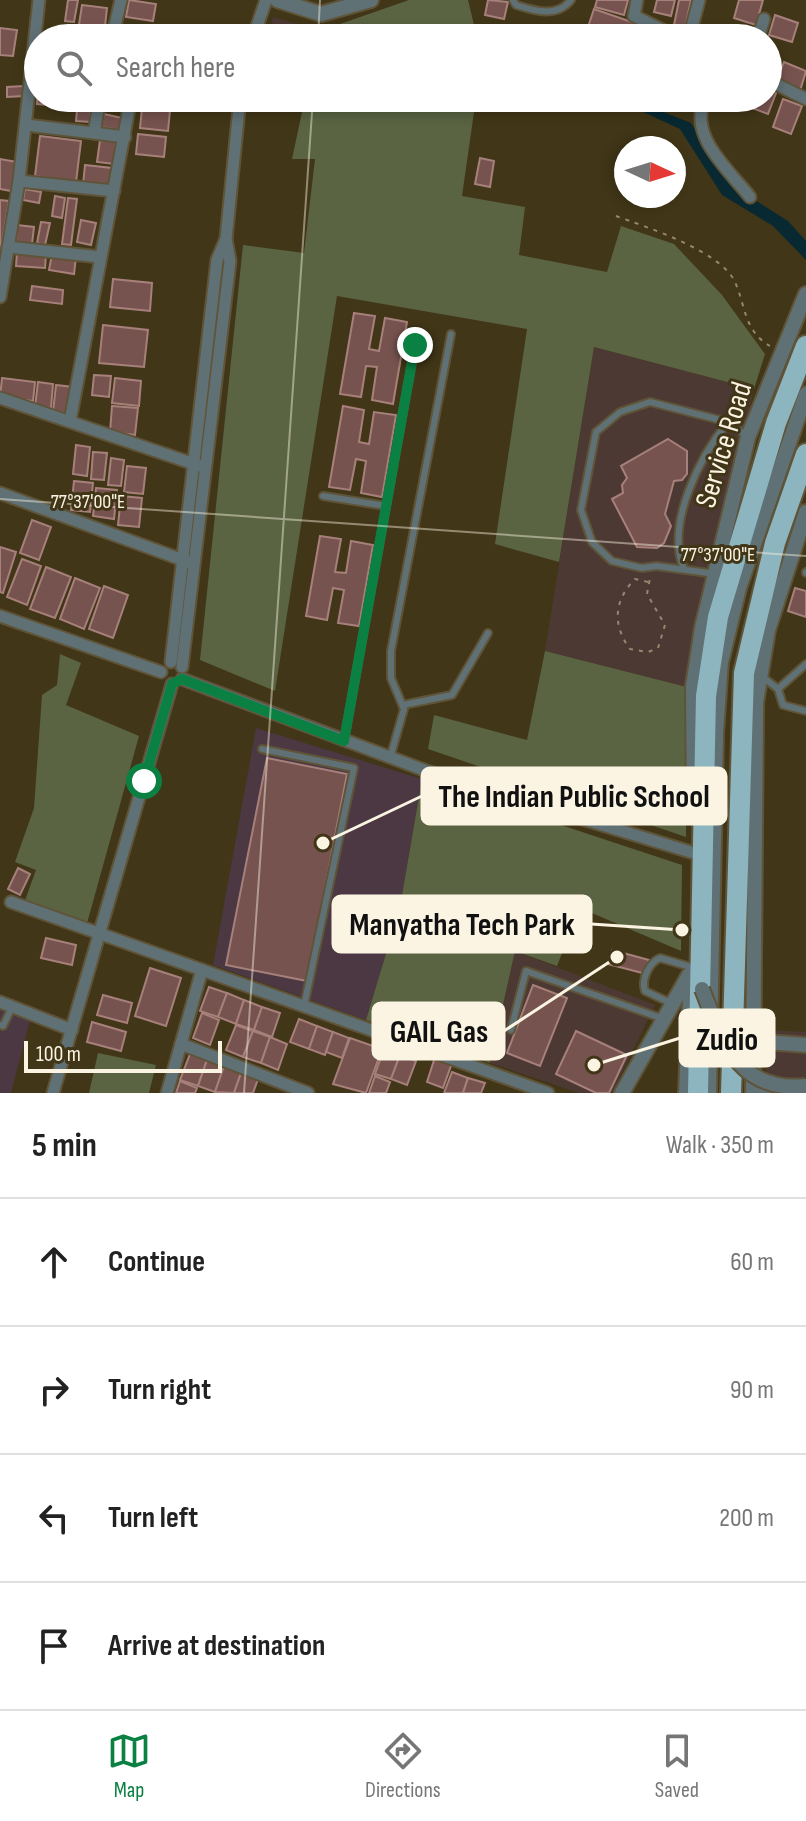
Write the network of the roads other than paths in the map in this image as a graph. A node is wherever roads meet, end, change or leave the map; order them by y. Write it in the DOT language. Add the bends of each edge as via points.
graph roads {
  1 [pos="39,0"];
  2 [pos="121,0"];
  3 [pos="266,0"];
  4 [pos="277,0"];
  5 [pos="371,0"];
  6 [pos="513,0"];
  7 [pos="571,0"];
  8 [pos="637,0"];
  9 [pos="699,0"];
  10 [pos="764,19"];
  11 [pos="37,24"];
  12 [pos="115,24"];
  13 [pos="258,24"];
  14 [pos="647,24"];
  15 [pos="693,24"];
  16 [pos="762,24"];
  17 [pos="782,86"];
  18 [pos="806,97"];
  19 [pos="27,112"];
  20 [pos="98,112"];
  21 [pos="129,112"];
  22 [pos="239,112"];
  23 [pos="702,112"];
  24 [pos="26,125"];
  25 [pos="94,133"];
  26 [pos="125,137"];
  27 [pos="19,181"];
  28 [pos="114,191"];
  29 [pos="750,197"];
  30 [pos="8,247"];
  31 [pos="100,257"];
  32 [pos="806,294"];
  33 [pos="0,297"];
  34 [pos="451,334"];
  35 [pos="415,345"];
  36 [pos="806,346"];
  37 [pos="806,394"];
  38 [pos="0,398"];
  39 [pos="70,421"];
  40 [pos="728,422"];
  41 [pos="748,437"];
  42 [pos="806,454"];
  43 [pos="200,466"];
  44 [pos="789,470"];
  45 [pos="0,493"];
  46 [pos="323,496"];
  47 [pos="386,506"];
  48 [pos="806,512"];
  49 [pos="189,563"];
  50 [pos="684,569"];
  51 [pos="716,574"];
  52 [pos="0,616"];
  53 [pos="488,633"];
  54 [pos="171,662"];
  55 [pos="806,664"];
  56 [pos="161,672"];
  57 [pos="752,672"];
  58 [pos="179,677"];
  59 [pos="778,689"];
  60 [pos="403,705"];
  61 [pos="806,711"];
  62 [pos="344,741"];
  63 [pos="262,749"];
  64 [pos="390,758"];
  65 [pos="694,853"];
  66 [pos="11,902"];
  67 [pos="101,936"];
  68 [pos="202,970"];
  69 [pos="695,976"];
  70 [pos="6,1004"];
  71 [pos="673,1004"];
  72 [pos="304,1006"];
  73 [pos="664,1019"];
  74 [pos="0,1025"];
  75 [pos="72,1030"];
  76 [pos="511,1030"];
  77 [pos="753,1041"];
  78 [pos="181,1044"];
  79 [pos="806,1045"];
  80 [pos="806,1085"];
  81 [pos="53,1093"];
  82 [pos="167,1093"];
  83 [pos="308,1093"];
  84 [pos="548,1093"];
  85 [pos="622,1093"];
  86 [pos="686,1093"];
  87 [pos="698,1093"];
  88 [pos="709,1093"];
  89 [pos="731,1093"];
  90 [pos="753,1093"];
  91 [pos="762,1093"];
  1 -- 11 [label="street"];
  2 -- 12 [label="street"];
  3 -- 13 [label="street"];
  4 -- 5 [label="street" via="321,14"];
  6 -- 7 [label="lane" via="548,12"];
  8 -- 14 [label="street" via="634,16"];
  9 -- 15 [label="street"];
  10 -- 16 [label="street"];
  17 -- 18 [label="street"];
  19 -- 24 [label="street"];
  20 -- 25 [label="street"];
  21 -- 26 [label="street"];
  22 -- 43 [label="street" via="226,239 217,260"];
  23 -- 29 [label="street" via="703,135"];
  24 -- 25 [label="street"];
  24 -- 27 [label="street"];
  25 -- 26 [label="street"];
  26 -- 28 [label="street"];
  27 -- 28 [label="street"];
  27 -- 30 [label="street"];
  28 -- 31 [label="street"];
  30 -- 31 [label="street"];
  30 -- 33 [label="street"];
  31 -- 39 [label="street"];
  32 -- 41 [label="street, Service Road"];
  34 -- 60 [label="lane" via="391,651 391,678"];
  35 -- 47 [label="lane"];
  36 -- 69 [label="highway" via="776,423 718,617 706,696"];
  37 -- 44 [label="street"];
  38 -- 39 [label="street"];
  39 -- 43 [label="street"];
  40 -- 41 [label="lane"];
  40 -- 50 [label="lane" via="691,480 678,545"];
  40 -- 50 [label="lane" via="650,402 620,412 596,432 581,510 592,542 612,561"];
  41 -- 51 [label="street, Service Road"];
  42 -- 44 [label="highway"];
  43 -- 49 [label="street"];
  44 -- 57 [label="highway" via="749,645"];
  44 -- 88 [label="street" via="739,588 721,662"];
  45 -- 49 [label="street"];
  46 -- 47 [label="lane"];
  47 -- 62 [label="lane"];
  48 -- 57 [label="street"];
  49 -- 54 [label="street"];
  49 -- 58 [label="street"];
  50 -- 51 [label="lane"];
  51 -- 65 [label="street, Service Road" via="693,686"];
  52 -- 56 [label="street"];
  53 -- 60 [label="lane" via="452,695"];
  54 -- 56 [label="street"];
  54 -- 58 [label="street"];
  55 -- 59 [label="lane"];
  56 -- 58 [label="street" via="166,682"];
  57 -- 59 [label="lane"];
  57 -- 77 [label="street"];
  57 -- 89 [label="highway"];
  58 -- 62 [label="street"];
  58 -- 67 [label="street"];
  59 -- 61 [label="lane" via="783,705"];
  60 -- 64 [label="lane"];
  62 -- 64 [label="street"];
  63 -- 72 [label="lane" via="354,768"];
  64 -- 65 [label="street"];
  65 -- 69 [label="street, Service Road"];
  66 -- 67 [label="street"];
  67 -- 68 [label="street"];
  67 -- 75 [label="street"];
  68 -- 72 [label="street"];
  68 -- 78 [label="street"];
  69 -- 71 [label="street"];
  69 -- 71 [label="lane" via="660,958 651,963 645,991"];
  69 -- 80 [label="street, bridge" via="724,1045 741,1068 779,1087"];
  69 -- 86 [label="street, Service Road"];
  69 -- 87 [label="highway"];
  70 -- 74 [label="lane"];
  70 -- 75 [label="street"];
  71 -- 73 [label="street"];
  72 -- 84 [label="street"];
  73 -- 76 [label="lane" via="526,971"];
  73 -- 85 [label="street"];
  75 -- 81 [label="street"];
  77 -- 79 [label="street"];
  77 -- 90 [label="street"];
  78 -- 82 [label="street"];
  78 -- 83 [label="street"];
  80 -- 91 [label="street"];
}
